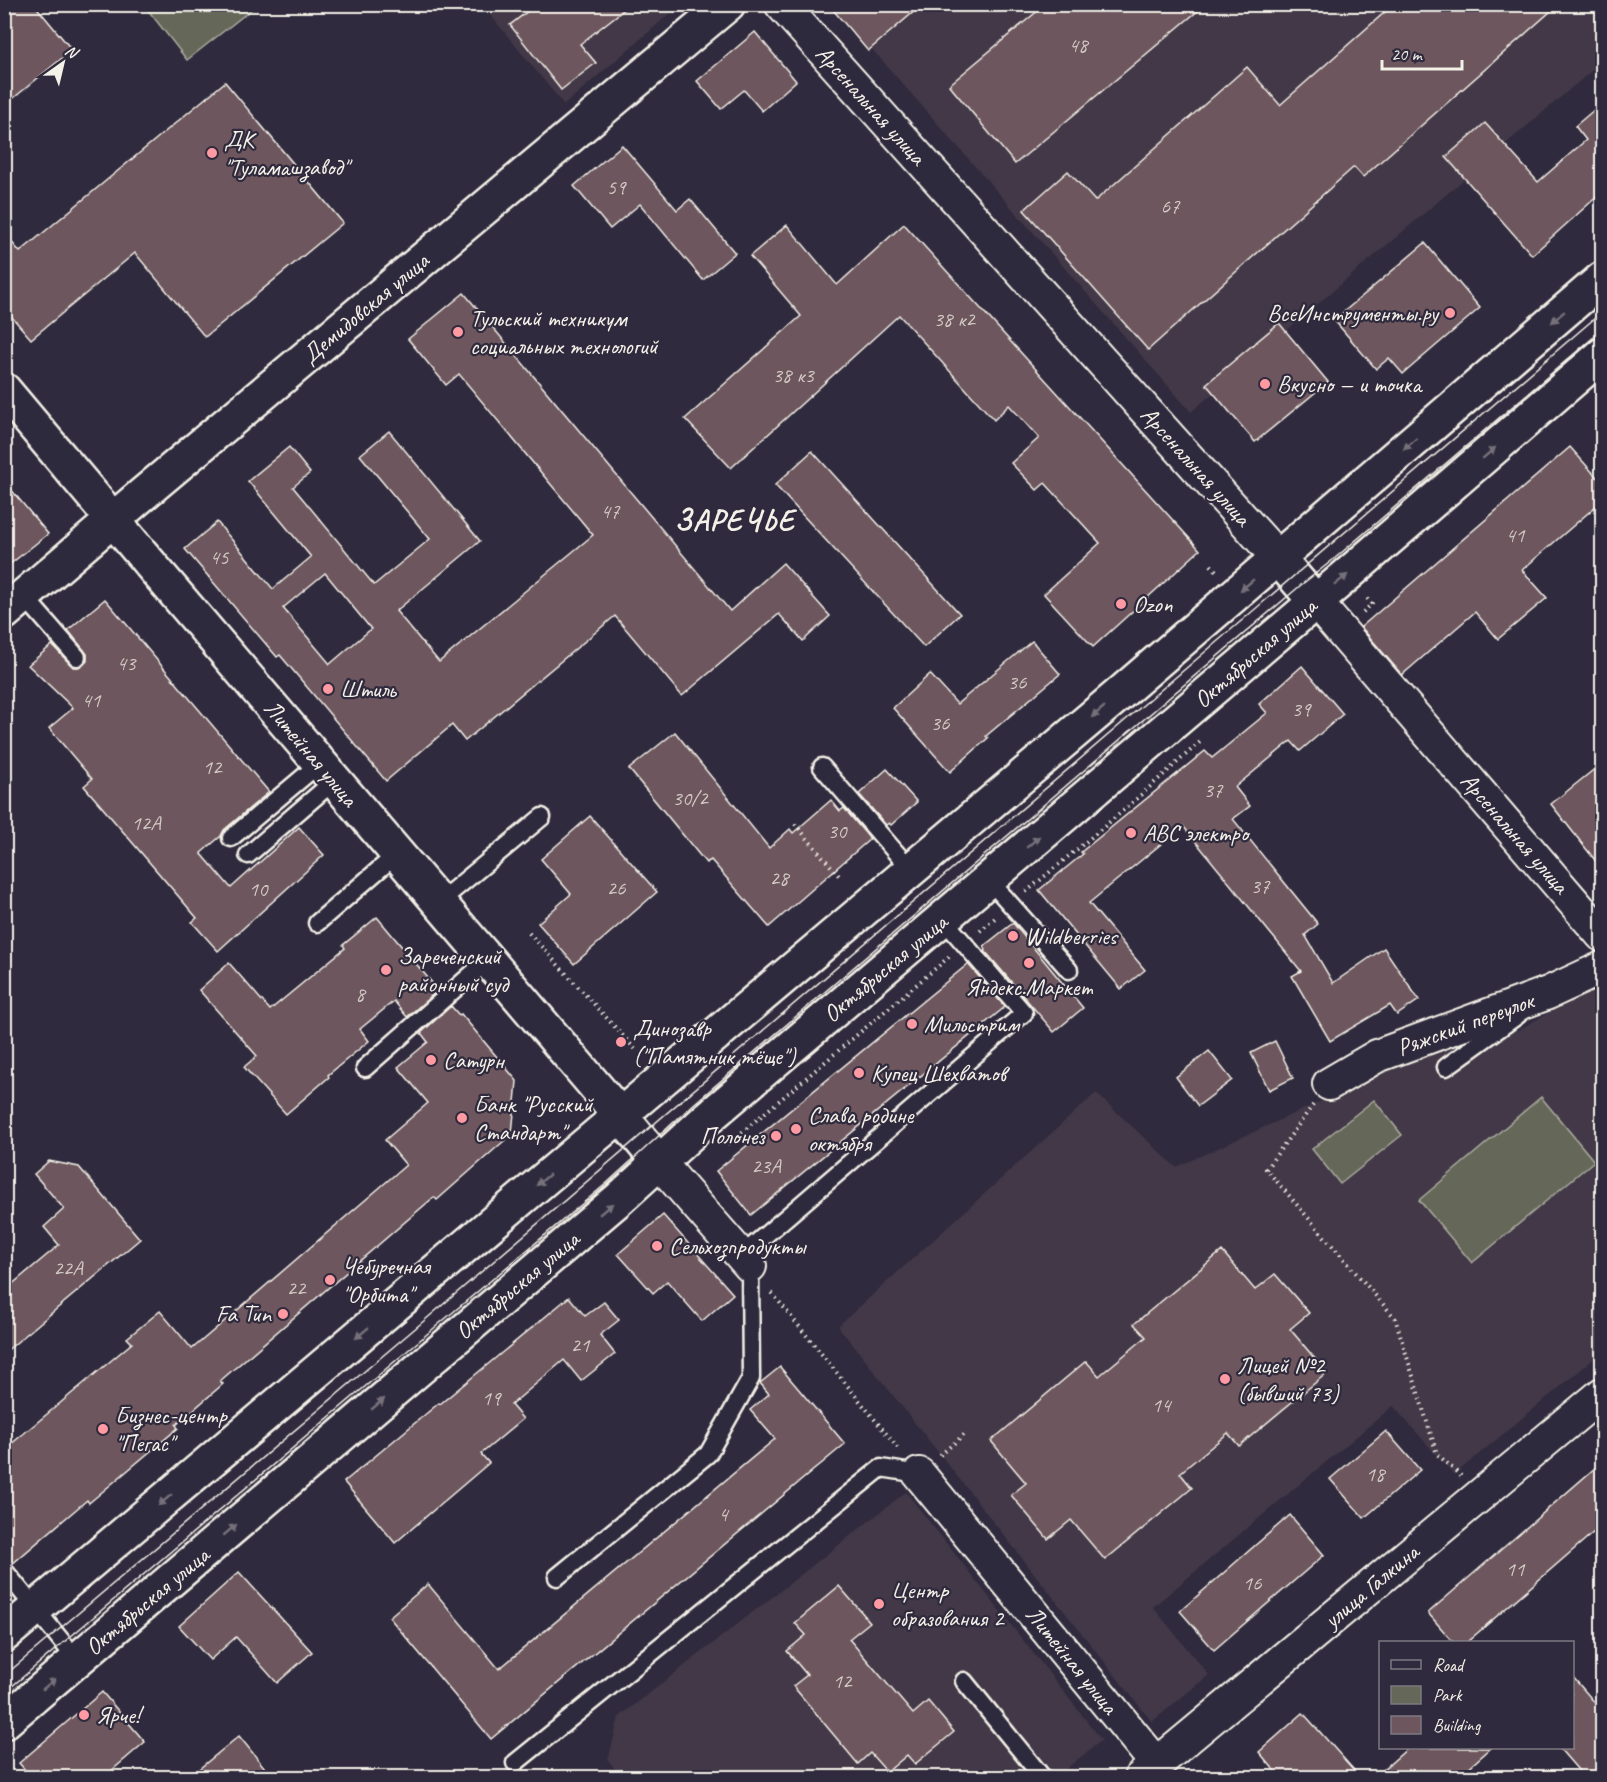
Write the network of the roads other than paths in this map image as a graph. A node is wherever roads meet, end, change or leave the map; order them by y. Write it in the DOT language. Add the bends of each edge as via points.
graph roads {
  1 [pos="728,4"];
  2 [pos="781,4"];
  3 [pos="1602,279"];
  4 [pos="1602,355"];
  5 [pos="4,390"];
  6 [pos="112,519"];
  7 [pos="1278,558"];
  8 [pos="1315,601"];
  9 [pos="14,604"];
  10 [pos="77,657"];
  11 [pos="822,767"];
  12 [pos="327,772"];
  13 [pos="542,817"];
  14 [pos="231,838"];
  15 [pos="397,854"];
  16 [pos="248,855"];
  17 [pos="910,870"];
  18 [pos="989,880"];
  19 [pos="439,903"];
  20 [pos="943,919"];
  21 [pos="317,923"];
  22 [pos="1602,935"];
  23 [pos="488,960"];
  24 [pos="1602,968"];
  25 [pos="1069,970"];
  26 [pos="1548,993"];
  27 [pos="1446,1067"];
  28 [pos="364,1068"];
  29 [pos="1329,1084"];
  30 [pos="620,1115"];
  31 [pos="659,1162"];
  32 [pos="746,1261"];
  33 [pos="1602,1394"];
  34 [pos="919,1474"];
  35 [pos="4,1570"];
  36 [pos="557,1576"];
  37 [pos="36,1609"];
  38 [pos="4,1635"];
  39 [pos="77,1660"];
  40 [pos="964,1681"];
  41 [pos="4,1722"];
  42 [pos="515,1763"];
  43 [pos="1148,1770"];
  44 [pos="1043,1778"];
  1 -- 6 [label="main road, Демидовская улица"];
  2 -- 7 [label="street, Арсенальная улица"];
  3 -- 7 [label="main road, one-way"];
  8 -- 4 [label="main road, Октябрьская улица, one-way"];
  5 -- 6 [label="main road, Литейная улица"];
  6 -- 9 [label="main road, Демидовская улица"];
  6 -- 12 [label="main road, Литейная улица"];
  7 -- 8 [label="main road, Арсенальная улица"];
  7 -- 17 [label="main road, one-way"];
  18 -- 8 [label="main road, Октябрьская улица, one-way"];
  8 -- 22 [label="street, Арсенальная улица"];
  9 -- 10 [label="lane"];
  11 -- 17 [label="lane"];
  12 -- 14 [label="lane"];
  12 -- 15 [label="main road, Литейная улица"];
  12 -- 16 [label="lane"];
  13 -- 19 [label="lane"];
  15 -- 19 [label="main road, Литейная улица"];
  15 -- 21 [label="lane"];
  17 -- 30 [label="main road"];
  18 -- 20 [label="main road, Октябрьская улица"];
  18 -- 25 [label="lane"];
  19 -- 23 [label="main road, Литейная улица"];
  20 -- 31 [label="main road, Октябрьская улица"];
  20 -- 32 [label="lane" via="1024,1013"];
  23 -- 28 [label="lane"];
  23 -- 30 [label="main road, Литейная улица"];
  24 -- 26 [label="street, Ряжский переулок"];
  26 -- 27 [label="lane"];
  26 -- 29 [label="street, Ряжский переулок" via="1377,1056"];
  30 -- 31 [label="main road, Литейная улица"];
  30 -- 37 [label="main road, one-way"];
  31 -- 32 [label="street"];
  39 -- 31 [label="main road, Октябрьская улица, one-way"];
  32 -- 36 [label="lane" via="751,1378 708,1454"];
  33 -- 43 [label="street, улица Галкина"];
  34 -- 42 [label="lane" via="881,1468"];
  34 -- 43 [label="street, Литейная улица"];
  35 -- 37 [label="lane"];
  37 -- 38 [label="main road"];
  37 -- 39 [label="lane"];
  41 -- 39 [label="main road, Октябрьская улица, one-way"];
  40 -- 44 [label="lane"];
}
